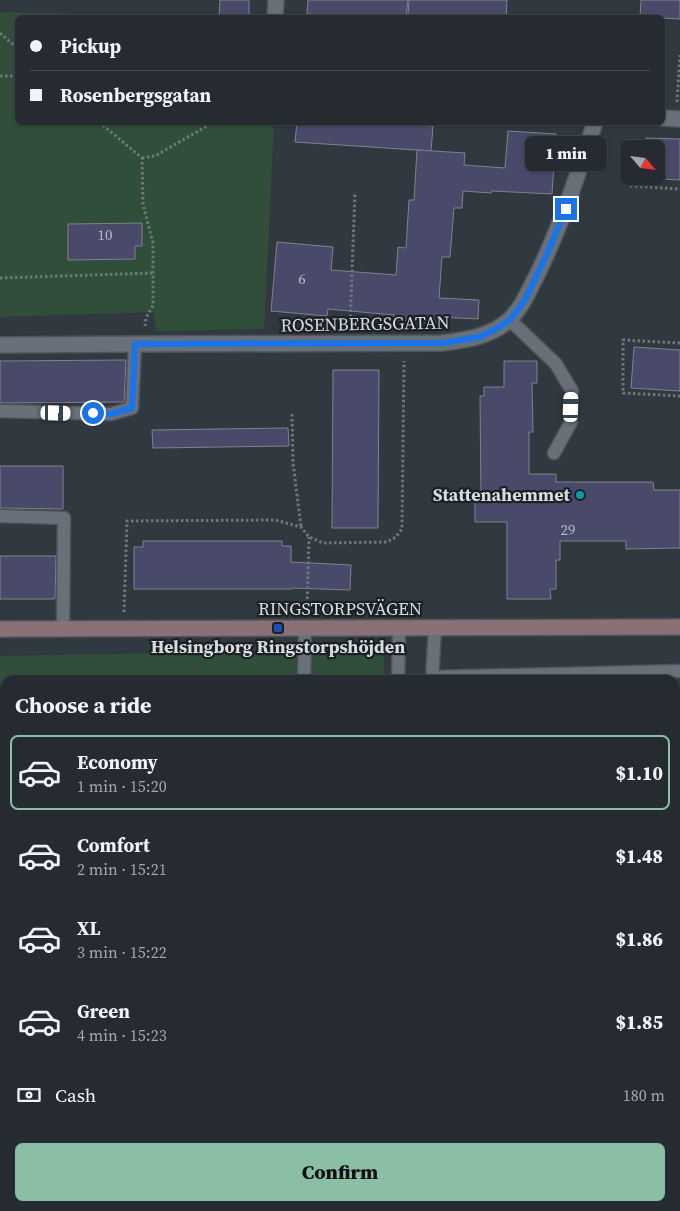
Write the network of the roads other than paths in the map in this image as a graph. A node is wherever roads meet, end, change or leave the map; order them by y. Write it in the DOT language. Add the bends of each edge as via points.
graph roads {
  1 [pos="276,0"];
  2 [pos="275,15"];
  3 [pos="665,118"];
  4 [pos="680,119"];
  5 [pos="594,125"];
  6 [pos="510,320"];
  7 [pos="140,344"];
  8 [pos="0,346"];
  9 [pos="0,412"];
  10 [pos="554,453"];
  11 [pos="0,516"];
  12 [pos="306,620"];
  13 [pos="680,627"];
  14 [pos="399,628"];
  15 [pos="435,628"];
  16 [pos="0,629"];
  17 [pos="63,629"];
  18 [pos="680,671"];
  19 [pos="304,675"];
  20 [pos="398,675"];
  21 [pos="432,675"];
  22 [pos="538,675"];
  1 -- 2 [label="street"];
  3 -- 4 [label="street"];
  5 -- 6 [label="street, ROSENBERGSGATAN" via="547,254 525,300"];
  6 -- 7 [label="street, ROSENBERGSGATAN" via="479,337 442,343"];
  6 -- 10 [label="lane" via="556,364 572,392 571,422"];
  7 -- 8 [label="street, ROSENBERGSGATAN"];
  7 -- 9 [label="lane" via="132,408 111,414"];
  11 -- 17 [label="lane" via="64,518"];
  12 -- 14 [label="street, RINGSTORPSVÄGEN"];
  12 -- 17 [label="street, RINGSTORPSVÄGEN"];
  12 -- 19 [label="lane"];
  13 -- 15 [label="street, RINGSTORPSVÄGEN"];
  14 -- 15 [label="street, RINGSTORPSVÄGEN"];
  14 -- 20 [label="lane"];
  15 -- 21 [label="lane"];
  16 -- 17 [label="street, RINGSTORPSVÄGEN"];
  18 -- 22 [label="lane"];
}
